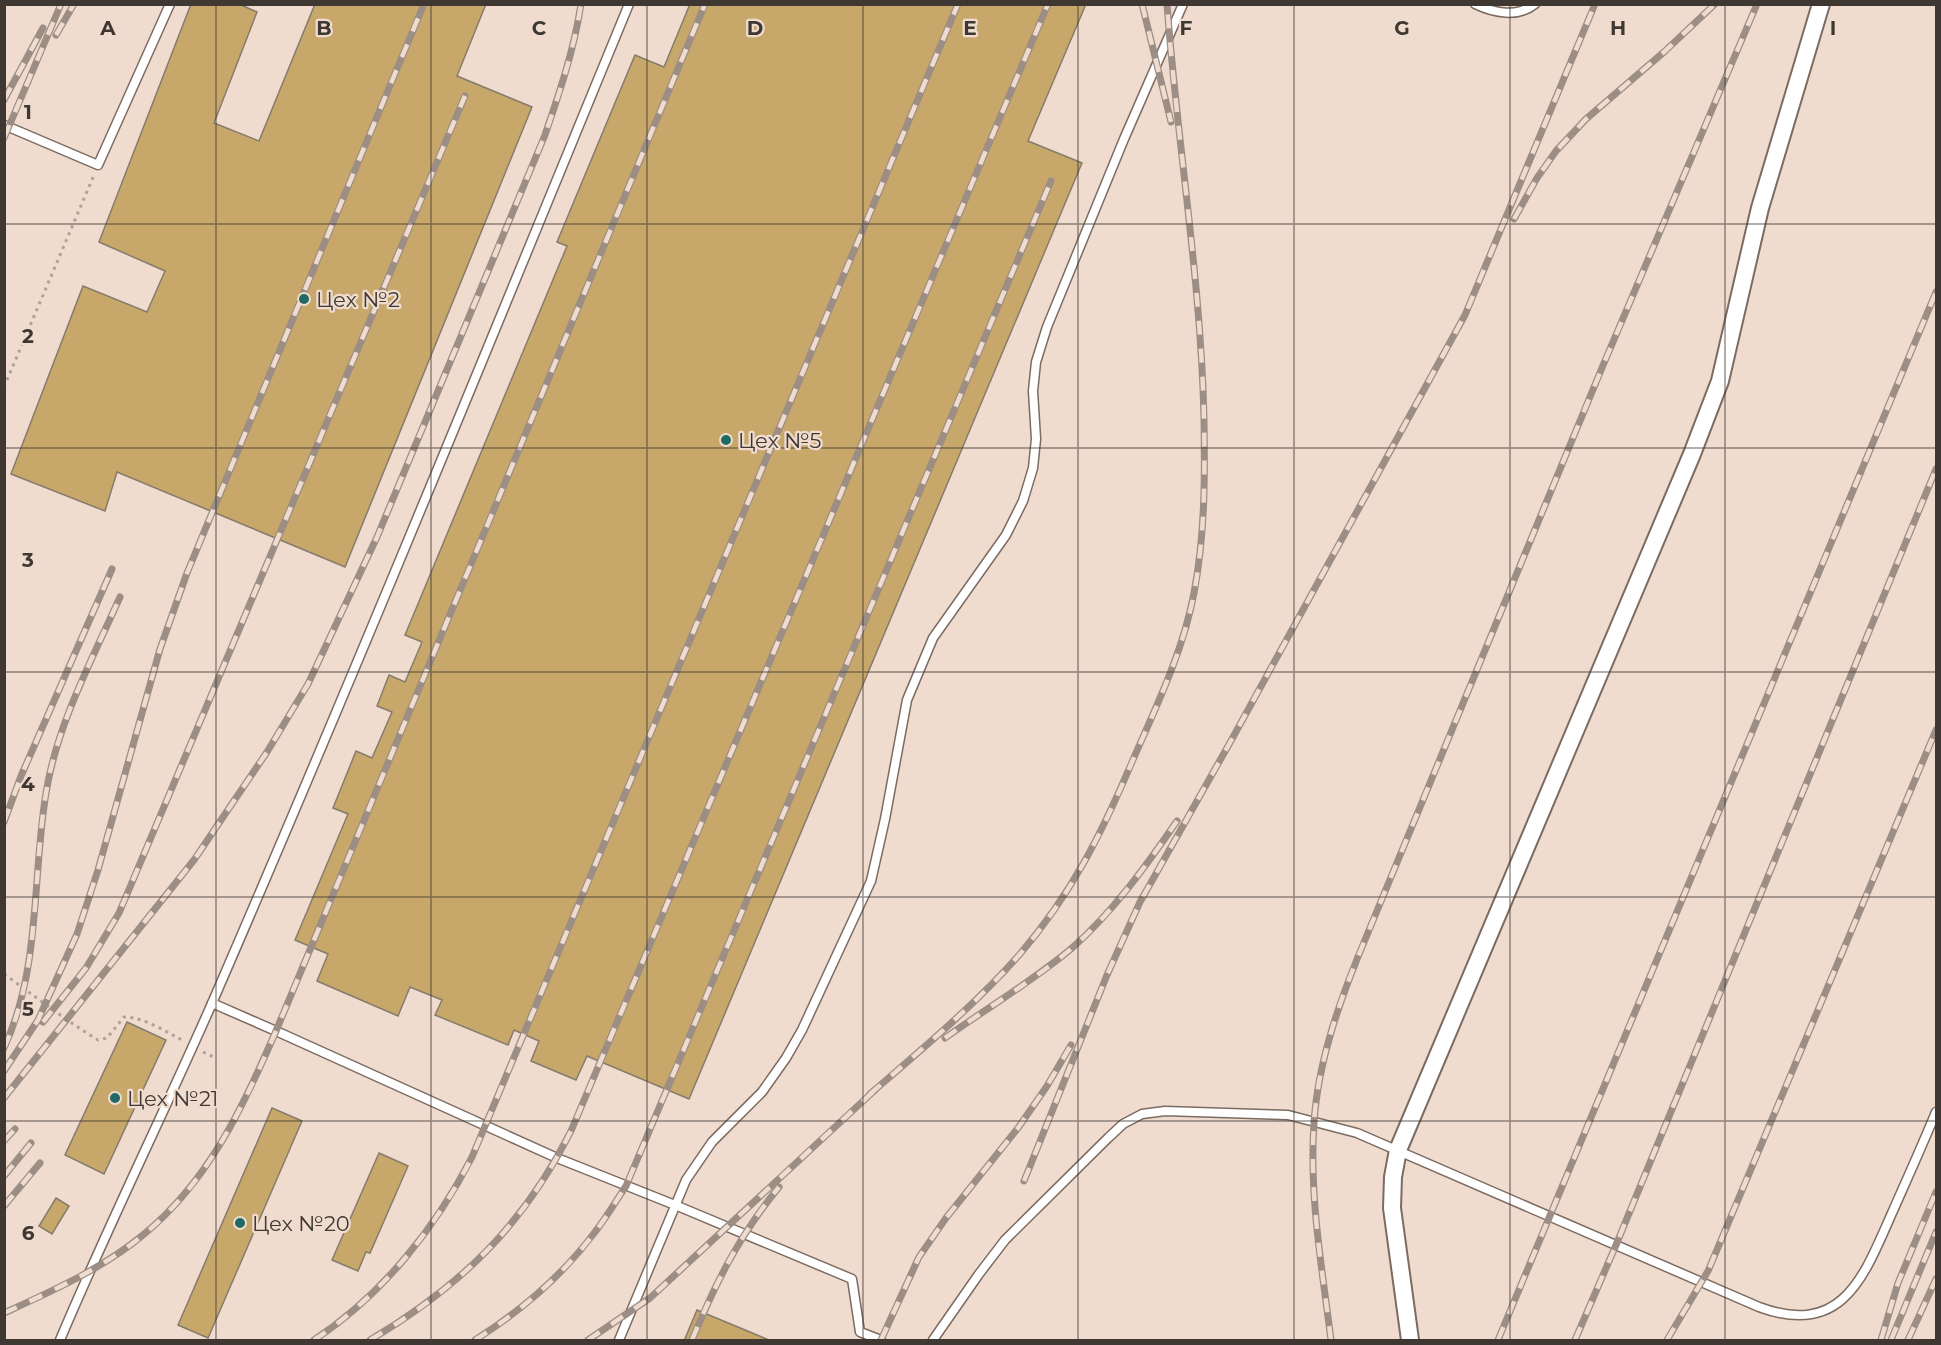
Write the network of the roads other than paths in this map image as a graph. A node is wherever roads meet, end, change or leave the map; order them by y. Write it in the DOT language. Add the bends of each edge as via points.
graph roads {
  1 [pos="170,4"];
  2 [pos="629,4"];
  3 [pos="1183,4"];
  4 [pos="1475,4"];
  5 [pos="1535,4"];
  6 [pos="1821,4"];
  7 [pos="4,125"];
  8 [pos="212,1003"];
  9 [pos="1936,1112"];
  10 [pos="1398,1150"];
  11 [pos="675,1204"];
  12 [pos="60,1341"];
  13 [pos="619,1341"];
  14 [pos="881,1341"];
  15 [pos="933,1341"];
  16 [pos="1410,1341"];
  1 -- 7 [label="lane" via="98,165"];
  2 -- 8 [label="lane"];
  3 -- 11 [label="lane" via="1047,327 1036,362 1036,439 1033,468 1023,501 1006,535 933,638 908,700 871,881 786,1058 762,1092 712,1142"];
  4 -- 5 [label="lane" via="1513,13"];
  6 -- 10 [label="street" via="1760,208 1716,391"];
  8 -- 11 [label="lane" via="557,1158"];
  8 -- 12 [label="lane"];
  9 -- 10 [label="lane" via="1872,1258 1851,1292 1831,1307 1798,1316 1759,1307"];
  10 -- 15 [label="lane" via="1357,1133 1288,1115 1165,1111 1142,1114 1107,1138 1005,1240"];
  10 -- 16 [label="street" via="1392,1208"];
  11 -- 13 [label="lane"];
  11 -- 14 [label="lane" via="852,1279 860,1332"];
}
